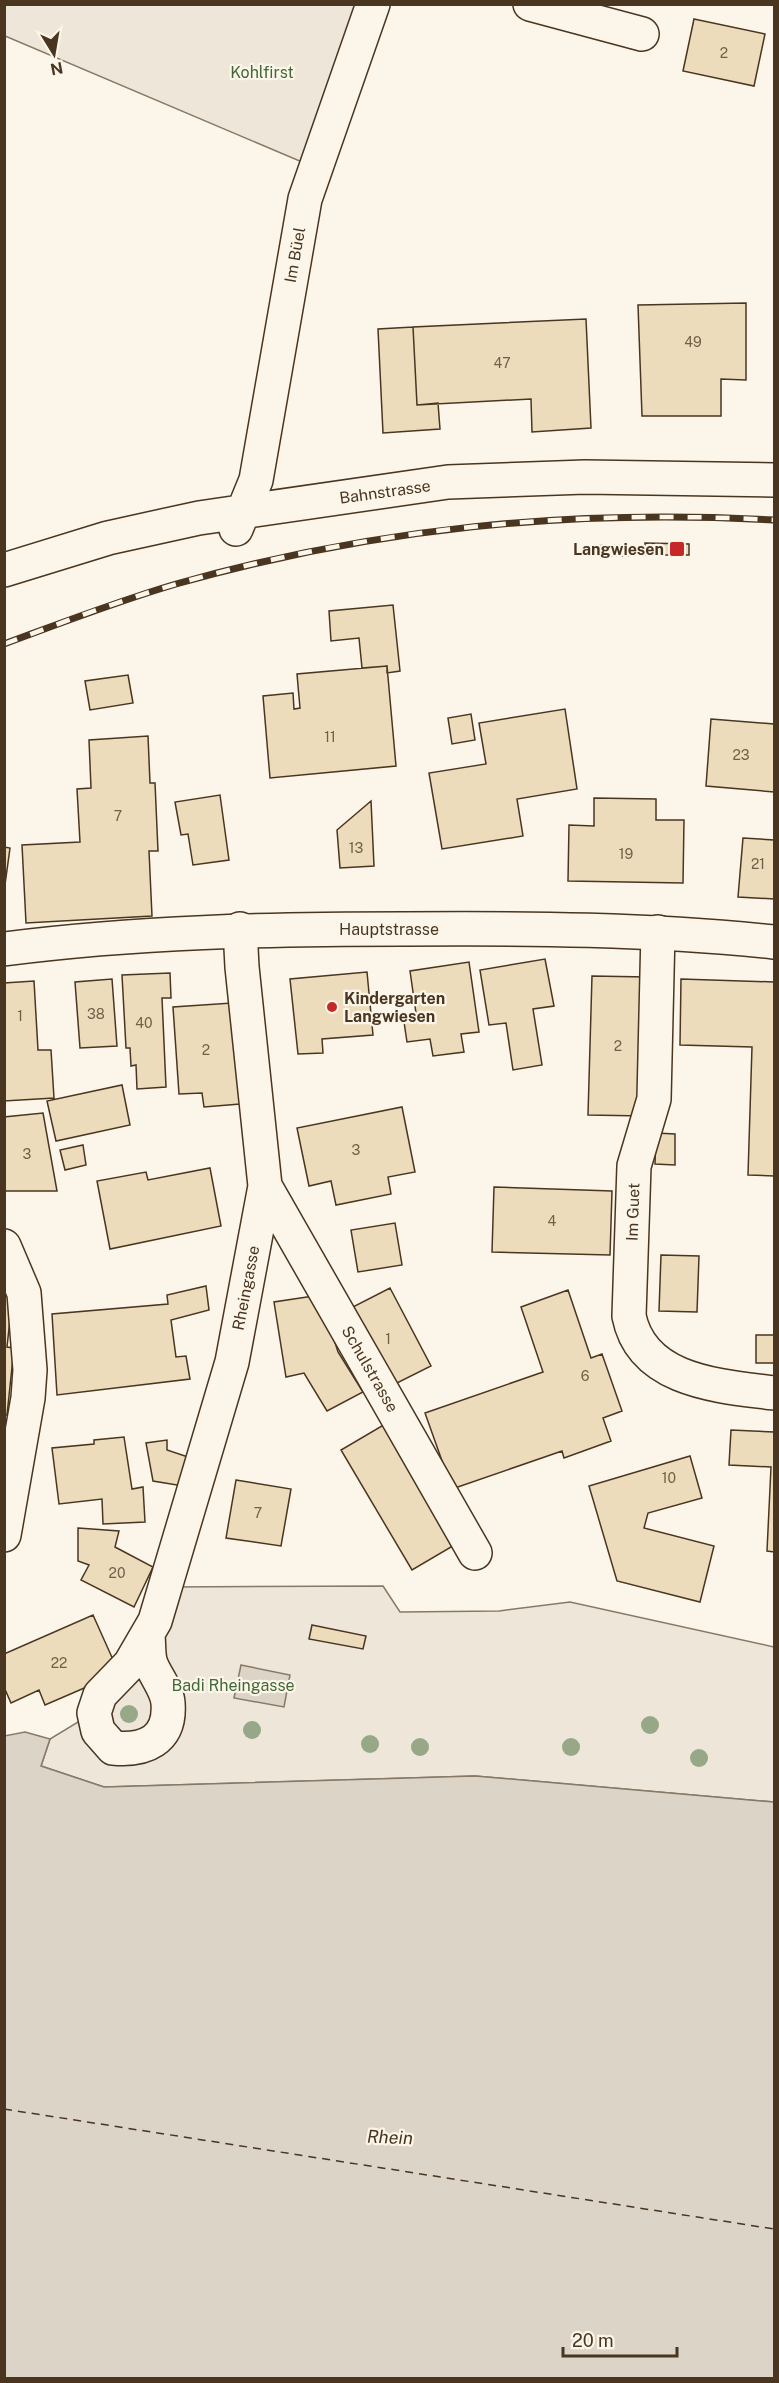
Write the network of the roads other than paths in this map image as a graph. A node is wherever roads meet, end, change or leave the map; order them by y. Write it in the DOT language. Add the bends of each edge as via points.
graph roads {
  1 [pos="373,4"];
  2 [pos="530,4"];
  3 [pos="642,34"];
  4 [pos="774,480"];
  5 [pos="238,524"];
  6 [pos="4,570"];
  7 [pos="240,929"];
  8 [pos="658,932"];
  9 [pos="774,942"];
  10 [pos="4,948"];
  11 [pos="265,1186"];
  12 [pos="4,1246"];
  13 [pos="774,1393"];
  14 [pos="4,1535"];
  15 [pos="475,1553"];
  16 [pos="148,1636"];
  1 -- 5 [label="street, Im Büel" via="305,199 256,480"];
  2 -- 3 [label="street"];
  4 -- 5 [label="street, Bahnstrasse" via="585,477 448,482"];
  5 -- 6 [label="street, Bahnstrasse" via="199,518 108,538"];
  7 -- 8 [label="street, Hauptstrasse"];
  7 -- 10 [label="street, Hauptstrasse"];
  7 -- 11 [label="street, Rheingasse"];
  8 -- 9 [label="street, Hauptstrasse"];
  8 -- 13 [label="street, Im Guet" via="654,1100 634,1166 629,1316 632,1331 653,1359 690,1379"];
  11 -- 15 [label="street, Schulstrasse"];
  11 -- 16 [label="street, Rheingasse" via="232,1362"];
  12 -- 14 [label="street" via="24,1293 30,1370"];
}
